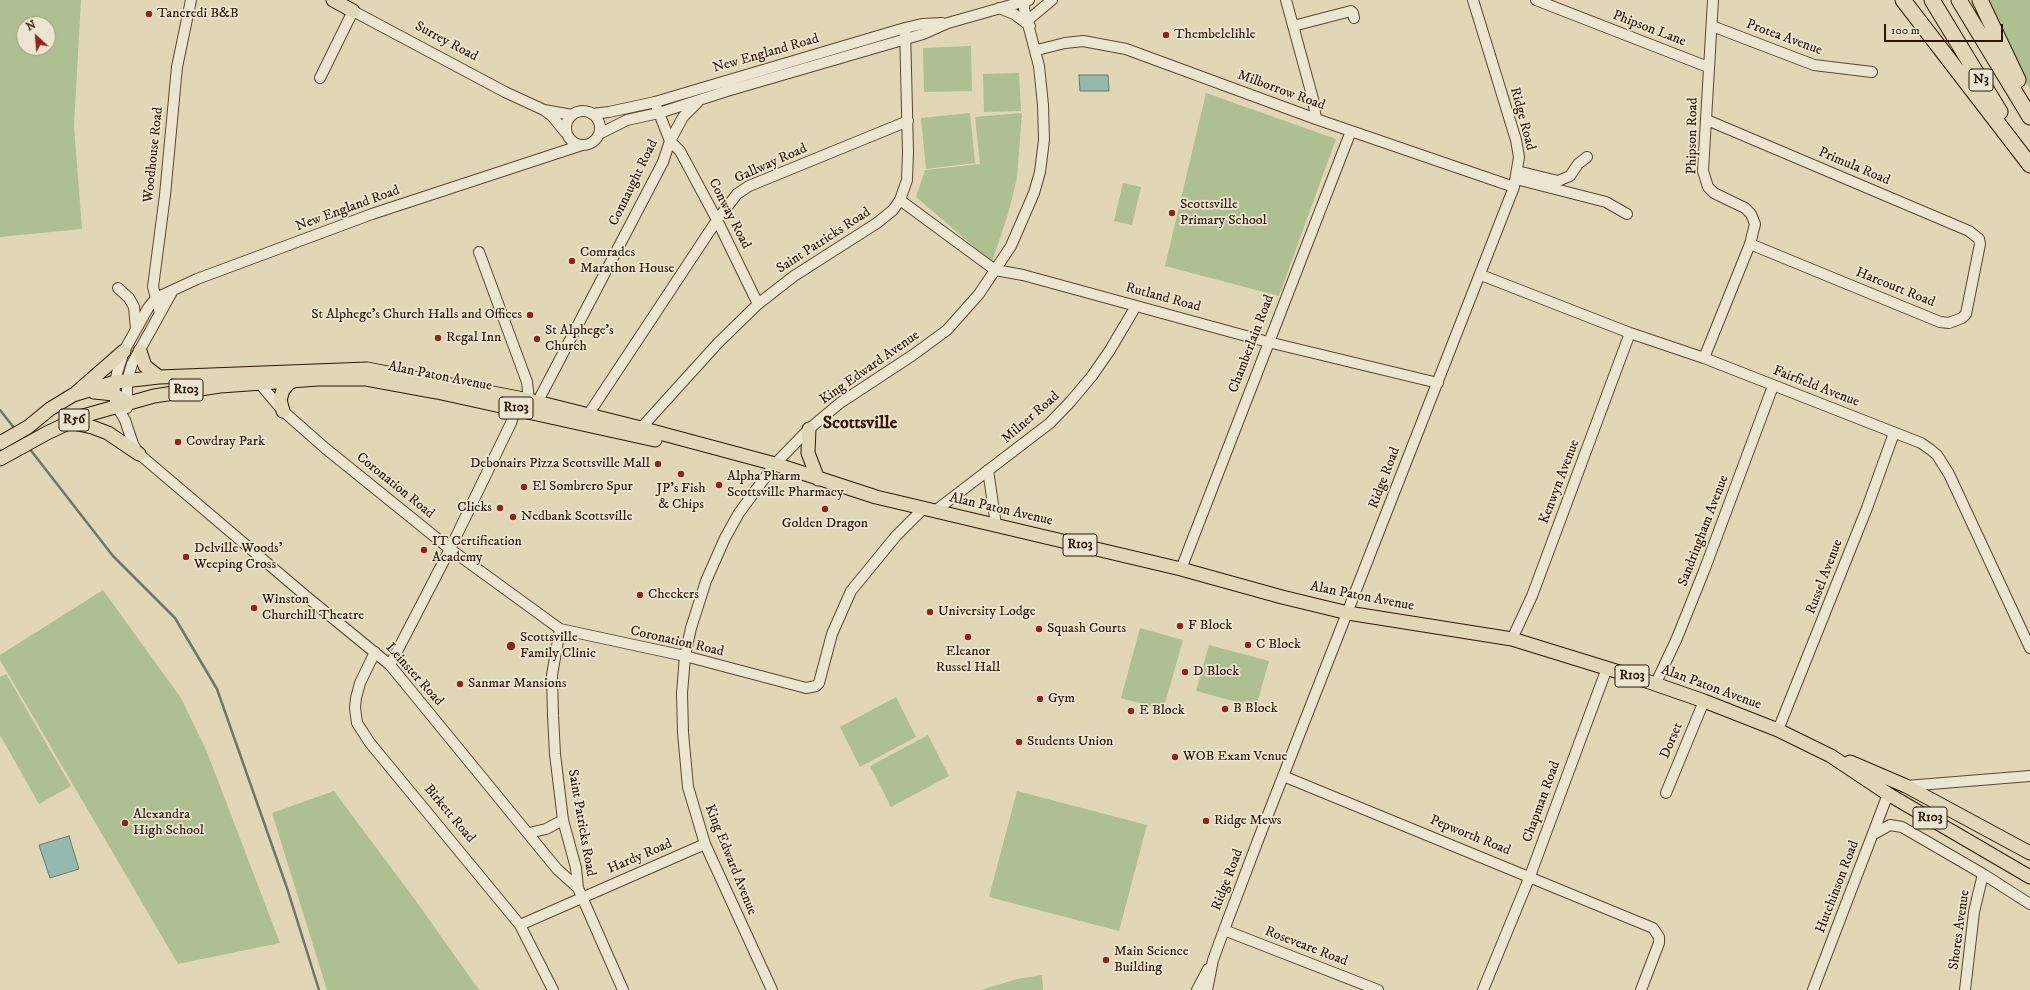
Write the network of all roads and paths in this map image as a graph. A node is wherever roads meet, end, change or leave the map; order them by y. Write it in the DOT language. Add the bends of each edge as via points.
graph roads {
  1 [pos="192,0"];
  2 [pos="333,0"];
  3 [pos="1052,0"];
  4 [pos="1286,0"];
  5 [pos="1473,0"];
  6 [pos="1536,0"];
  7 [pos="1713,0"];
  8 [pos="1902,0"];
  9 [pos="1932,0"];
  10 [pos="1960,0"];
  11 [pos="1980,0"];
  12 [pos="1024,3"];
  13 [pos="1001,4"];
  14 [pos="353,11"];
  15 [pos="1354,18"];
  16 [pos="948,23"];
  17 [pos="1029,23"];
  18 [pos="1293,26"];
  19 [pos="1712,26"];
  20 [pos="905,28"];
  21 [pos="905,39"];
  22 [pos="1037,50"];
  23 [pos="1708,67"];
  24 [pos="1872,72"];
  25 [pos="320,78"];
  26 [pos="701,99"];
  27 [pos="656,102"];
  28 [pos="2030,103"];
  29 [pos="544,110"];
  30 [pos="658,113"];
  31 [pos="592,114"];
  32 [pos="572,115"];
  33 [pos="2030,117"];
  34 [pos="1316,119"];
  35 [pos="1707,120"];
  36 [pos="908,121"];
  37 [pos="1351,130"];
  38 [pos="566,134"];
  39 [pos="599,134"];
  40 [pos="670,141"];
  41 [pos="582,145"];
  42 [pos="1587,157"];
  43 [pos="535,160"];
  44 [pos="2030,161"];
  45 [pos="2030,165"];
  46 [pos="1516,179"];
  47 [pos="900,200"];
  48 [pos="1626,214"];
  49 [pos="717,220"];
  50 [pos="1750,244"];
  51 [pos="1980,248"];
  52 [pos="478,252"];
  53 [pos="995,270"];
  54 [pos="1481,275"];
  55 [pos="118,288"];
  56 [pos="173,290"];
  57 [pos="156,298"];
  58 [pos="758,304"];
  59 [pos="1136,306"];
  60 [pos="160,313"];
  61 [pos="136,329"];
  62 [pos="1630,333"];
  63 [pos="1268,342"];
  64 [pos="124,351"];
  65 [pos="140,351"];
  66 [pos="1704,358"];
  67 [pos="159,377"];
  68 [pos="254,378"];
  69 [pos="296,380"];
  70 [pos="1438,383"];
  71 [pos="1773,386"];
  72 [pos="120,393"];
  73 [pos="73,395"];
  74 [pos="533,402"];
  75 [pos="516,408"];
  76 [pos="284,410"];
  77 [pos="588,415"];
  78 [pos="69,422"];
  79 [pos="641,428"];
  80 [pos="809,429"];
  81 [pos="1894,433"];
  82 [pos="5,441"];
  83 [pos="139,454"];
  84 [pos="0,459"];
  85 [pos="772,468"];
  86 [pos="988,470"];
  87 [pos="818,479"];
  88 [pos="876,497"];
  89 [pos="929,509"];
  90 [pos="996,525"];
  91 [pos="450,550"];
  92 [pos="1181,569"];
  93 [pos="1348,613"];
  94 [pos="560,629"];
  95 [pos="1512,639"];
  96 [pos="2030,648"];
  97 [pos="375,652"];
  98 [pos="685,656"];
  99 [pos="390,665"];
  100 [pos="1607,668"];
  101 [pos="1655,685"];
  102 [pos="806,688"];
  103 [pos="1704,701"];
  104 [pos="1778,730"];
  105 [pos="1831,756"];
  106 [pos="1283,776"];
  107 [pos="2030,776"];
  108 [pos="1906,786"];
  109 [pos="1666,793"];
  110 [pos="1888,794"];
  111 [pos="563,820"];
  112 [pos="529,833"];
  113 [pos="1874,834"];
  114 [pos="705,844"];
  115 [pos="2030,853"];
  116 [pos="1983,874"];
  117 [pos="1530,876"];
  118 [pos="2030,877"];
  119 [pos="580,893"];
  120 [pos="2030,904"];
  121 [pos="520,925"];
  122 [pos="1224,930"];
  123 [pos="1213,960"];
  124 [pos="553,990"];
  125 [pos="623,990"];
  126 [pos="772,990"];
  127 [pos="1197,990"];
  128 [pos="1207,990"];
  129 [pos="1378,990"];
  130 [pos="1483,990"];
  131 [pos="1642,990"];
  132 [pos="1813,990"];
  133 [pos="1965,990"];
  1 -- 57 [label="street, Woodhouse Road" via="177,68 153,287"];
  2 -- 14 [label="main road, Surrey Road"];
  3 -- 17 [label="street"];
  4 -- 18 [label="street"];
  5 -- 46 [label="street, Ridge Road" via="1516,140 1519,157"];
  6 -- 23 [label="street, Phipson Lane"];
  7 -- 19 [label="street, Phipson Road"];
  8 -- 45 [label="highway"];
  9 -- 44 [label="highway, N3"];
  10 -- 33 [label="highway, N3"];
  11 -- 28 [label="highway"];
  12 -- 13 [label="street"];
  12 -- 17 [label="street, King Edward Avenue"];
  13 -- 16 [label="street, New England Road" via="987,12"];
  13 -- 17 [label="street"];
  14 -- 25 [label="street"];
  14 -- 29 [label="street, Surrey Road"];
  15 -- 18 [label="street" via="1351,11"];
  16 -- 20 [label="street, New England Road" via="922,24"];
  16 -- 21 [label="street, New England Road"];
  17 -- 22 [label="street, King Edward Avenue"];
  18 -- 34 [label="street"];
  19 -- 23 [label="street, Phipson Road"];
  19 -- 24 [label="street, Protea Avenue" via="1814,65"];
  20 -- 21 [label="street, Saint Patricks Road"];
  20 -- 27 [label="street, New England Road"];
  21 -- 26 [label="street, New England Road"];
  21 -- 36 [label="street, Saint Patricks Road"];
  22 -- 34 [label="street, Milborrow Road" via="1065,42 1083,41 1126,50"];
  22 -- 53 [label="street, King Edward Avenue" via="1044,124 1040,172 1024,218 1011,246"];
  23 -- 35 [label="street, Phipson Road"];
  26 -- 30 [label="street, New England Road"];
  26 -- 40 [label="street" via="683,117"];
  27 -- 30 [label="street, Connaught Road"];
  27 -- 31 [label="street, New England Road"];
  29 -- 32 [label="street, Surrey Road"];
  29 -- 38 [label="street, Surrey Road"];
  30 -- 39 [label="street, New England Road" via="626,120"];
  30 -- 40 [label="street, Connaught Road"];
  31 -- 32 [label="street" via="584,111"];
  31 -- 39 [label="street" via="600,125"];
  32 -- 38 [label="street" via="566,122"];
  34 -- 37 [label="street, Milborrow Road"];
  35 -- 50 [label="street, Phipson Road" via="1703,171 1705,180 1714,194 1745,208 1751,214 1755,224"];
  35 -- 51 [label="street, Primula Road" via="1969,231 1979,239"];
  36 -- 47 [label="street, Saint Patricks Road" via="907,180"];
  36 -- 49 [label="street, Gallway Road" via="749,186 737,194"];
  37 -- 46 [label="street, Milborrow Road"];
  37 -- 63 [label="street, Chamberlain Road"];
  38 -- 41 [label="street" via="573,142"];
  38 -- 43 [label="street, New England Road" via="557,147"];
  39 -- 41 [label="street" via="594,141"];
  40 -- 49 [label="street, Conway Road" via="680,151"];
  40 -- 74 [label="street, Connaught Road" via="663,162"];
  41 -- 43 [label="street, New England Road"];
  42 -- 46 [label="street" via="1578,164 1570,176 1558,182"];
  43 -- 56 [label="street, New England Road" via="372,214"];
  46 -- 48 [label="street" via="1606,202"];
  46 -- 54 [label="street, Ridge Road"];
  47 -- 53 [label="street, Rutland Road"];
  47 -- 58 [label="street, Saint Patricks Road" via="877,224 794,276"];
  49 -- 58 [label="street, Conway Road"];
  49 -- 77 [label="street, Gallway Road"];
  50 -- 51 [label="street, Harcourt Road" via="1940,322 1949,323 1966,314"];
  50 -- 66 [label="street, Phipson Road"];
  52 -- 74 [label="street"];
  53 -- 59 [label="street, Rutland Road" via="1023,275"];
  53 -- 80 [label="street, King Edward Avenue" via="971,303 942,334 854,393"];
  54 -- 62 [label="street, Fairfield Avenue"];
  54 -- 70 [label="street, Ridge Road"];
  55 -- 61 [label="street" via="134,307"];
  56 -- 57 [label="street, New England Road"];
  56 -- 60 [label="street"];
  57 -- 60 [label="street, Woodhouse Road"];
  57 -- 61 [label="street, New England Road"];
  58 -- 79 [label="street, Saint Patricks Road" via="718,343"];
  59 -- 63 [label="street, Rutland Road"];
  59 -- 86 [label="street, Milner Road" via="1110,350 1071,401 1050,423"];
  60 -- 65 [label="street"];
  61 -- 64 [label="street, New England Road"];
  62 -- 66 [label="street, Fairfield Avenue"];
  62 -- 95 [label="street, Kenwyn Avenue" via="1532,596"];
  63 -- 70 [label="street, Rutland Road"];
  63 -- 92 [label="street, Chamberlain Road"];
  64 -- 72 [label="street, New England Road"];
  64 -- 73 [label="main road"];
  65 -- 67 [label="main road" via="145,366"];
  65 -- 72 [label="street"];
  66 -- 71 [label="street, Fairfield Avenue"];
  67 -- 68 [label="main road, Alan Paton Avenue / R103"];
  67 -- 72 [label="main road, Alan Paton Avenue / R103"];
  68 -- 69 [label="main road, Alan Paton Avenue / R103"];
  68 -- 72 [label="main road, Alan Paton Avenue / R103" via="186,390"];
  68 -- 74 [label="main road, Alan Paton Avenue / R103" via="367,369"];
  68 -- 76 [label="street, Coronation Road"];
  69 -- 75 [label="main road, Alan Paton Avenue / R103" via="366,379"];
  69 -- 76 [label="main road" via="283,390 280,400"];
  70 -- 93 [label="street, Ridge Road"];
  71 -- 81 [label="street, Fairfield Avenue"];
  71 -- 101 [label="street, Sandringham Avenue" via="1696,591"];
  72 -- 73 [label="main road, Alan Paton Avenue / R56" via="86,391"];
  72 -- 78 [label="main road, Alan Paton Avenue / R56"];
  72 -- 83 [label="street, Leinster Road" via="125,420"];
  73 -- 82 [label="main road, Alan Paton Avenue / R56"];
  74 -- 77 [label="main road, Alan Paton Avenue / R103"];
  75 -- 85 [label="main road, Alan Paton Avenue / R103"];
  75 -- 91 [label="street" via="511,424"];
  76 -- 91 [label="street, Coronation Road" via="325,448"];
  77 -- 79 [label="main road, Alan Paton Avenue / R103"];
  78 -- 83 [label="main road" via="108,433"];
  78 -- 84 [label="main road, Alan Paton Avenue / R56"];
  79 -- 85 [label="main road, Alan Paton Avenue / R103"];
  80 -- 85 [label="street, King Edward Avenue"];
  80 -- 87 [label="main road" via="808,453"];
  81 -- 96 [label="street, Fairfield Avenue" via="1921,443 1941,460"];
  81 -- 104 [label="street, Russel Avenue" via="1861,523"];
  83 -- 97 [label="street, Leinster Road"];
  85 -- 87 [label="main road, Alan Paton Avenue / R103"];
  85 -- 88 [label="main road, Alan Paton Avenue / R103" via="842,494"];
  85 -- 98 [label="street, King Edward Avenue" via="738,513 725,538 706,581"];
  86 -- 89 [label="street, Milner Road"];
  86 -- 90 [label="street"];
  87 -- 88 [label="main road, Alan Paton Avenue / R103"];
  88 -- 89 [label="main road, Alan Paton Avenue / R103"];
  89 -- 90 [label="main road, Alan Paton Avenue / R103"];
  89 -- 102 [label="street, Milner Road" via="896,536 851,591 832,634 819,683"];
  90 -- 92 [label="main road, Alan Paton Avenue / R103"];
  91 -- 94 [label="street, Coronation Road"];
  91 -- 99 [label="street"];
  92 -- 93 [label="main road, Alan Paton Avenue / R103"];
  93 -- 95 [label="main road, Alan Paton Avenue / R103"];
  93 -- 106 [label="street, Ridge Road"];
  94 -- 98 [label="street, Coronation Road"];
  94 -- 111 [label="street, Saint Patricks Road" via="552,676 555,754"];
  95 -- 100 [label="main road, Alan Paton Avenue / R103"];
  97 -- 99 [label="street, Leinster Road"];
  97 -- 121 [label="street, Birkett Road" via="356,698 357,722 370,743"];
  98 -- 102 [label="street, Coronation Road"];
  98 -- 114 [label="street, King Edward Avenue" via="682,693 686,767 691,801"];
  99 -- 112 [label="street, Leinster Road"];
  100 -- 101 [label="main road, Alan Paton Avenue / R103"];
  100 -- 117 [label="street, Chapman Road"];
  101 -- 103 [label="main road, Alan Paton Avenue / R103"];
  103 -- 104 [label="main road, Alan Paton Avenue / R103"];
  103 -- 109 [label="street, Dorset"];
  104 -- 105 [label="main road, Alan Paton Avenue / R103"];
  105 -- 108 [label="main road, Alan Paton Avenue / R103"];
  105 -- 110 [label="main road, Alan Paton Avenue / R103"];
  106 -- 117 [label="street, Pepworth Road"];
  106 -- 122 [label="street, Ridge Road"];
  107 -- 108 [label="street"];
  108 -- 115 [label="main road, Alan Paton Avenue / R103"];
  110 -- 113 [label="street, Hutchinson Road"];
  110 -- 118 [label="main road, Alan Paton Avenue / R103"];
  111 -- 112 [label="street" via="546,829"];
  111 -- 119 [label="street, Saint Patricks Road"];
  112 -- 119 [label="street, Leinster Road"];
  113 -- 116 [label="street" via="1890,825 1902,827"];
  113 -- 132 [label="street, Hutchinson Road"];
  114 -- 119 [label="street, Hardy Road"];
  114 -- 126 [label="street, King Edward Avenue"];
  116 -- 120 [label="street"];
  116 -- 133 [label="street, Shores Avenue" via="1974,912"];
  117 -- 130 [label="street, Chapman Road"];
  117 -- 131 [label="street, Pepworth Road" via="1654,928 1659,943"];
  119 -- 121 [label="street, Hardy Road"];
  119 -- 125 [label="street, Saint Patricks Road"];
  121 -- 124 [label="street, Birkett Road"];
  122 -- 123 [label="street, Ridge Road"];
  122 -- 129 [label="street, Roseveare Road"];
  123 -- 127 [label="street, Ridge Road"];
  123 -- 128 [label="street, Ridge Road"];
}
